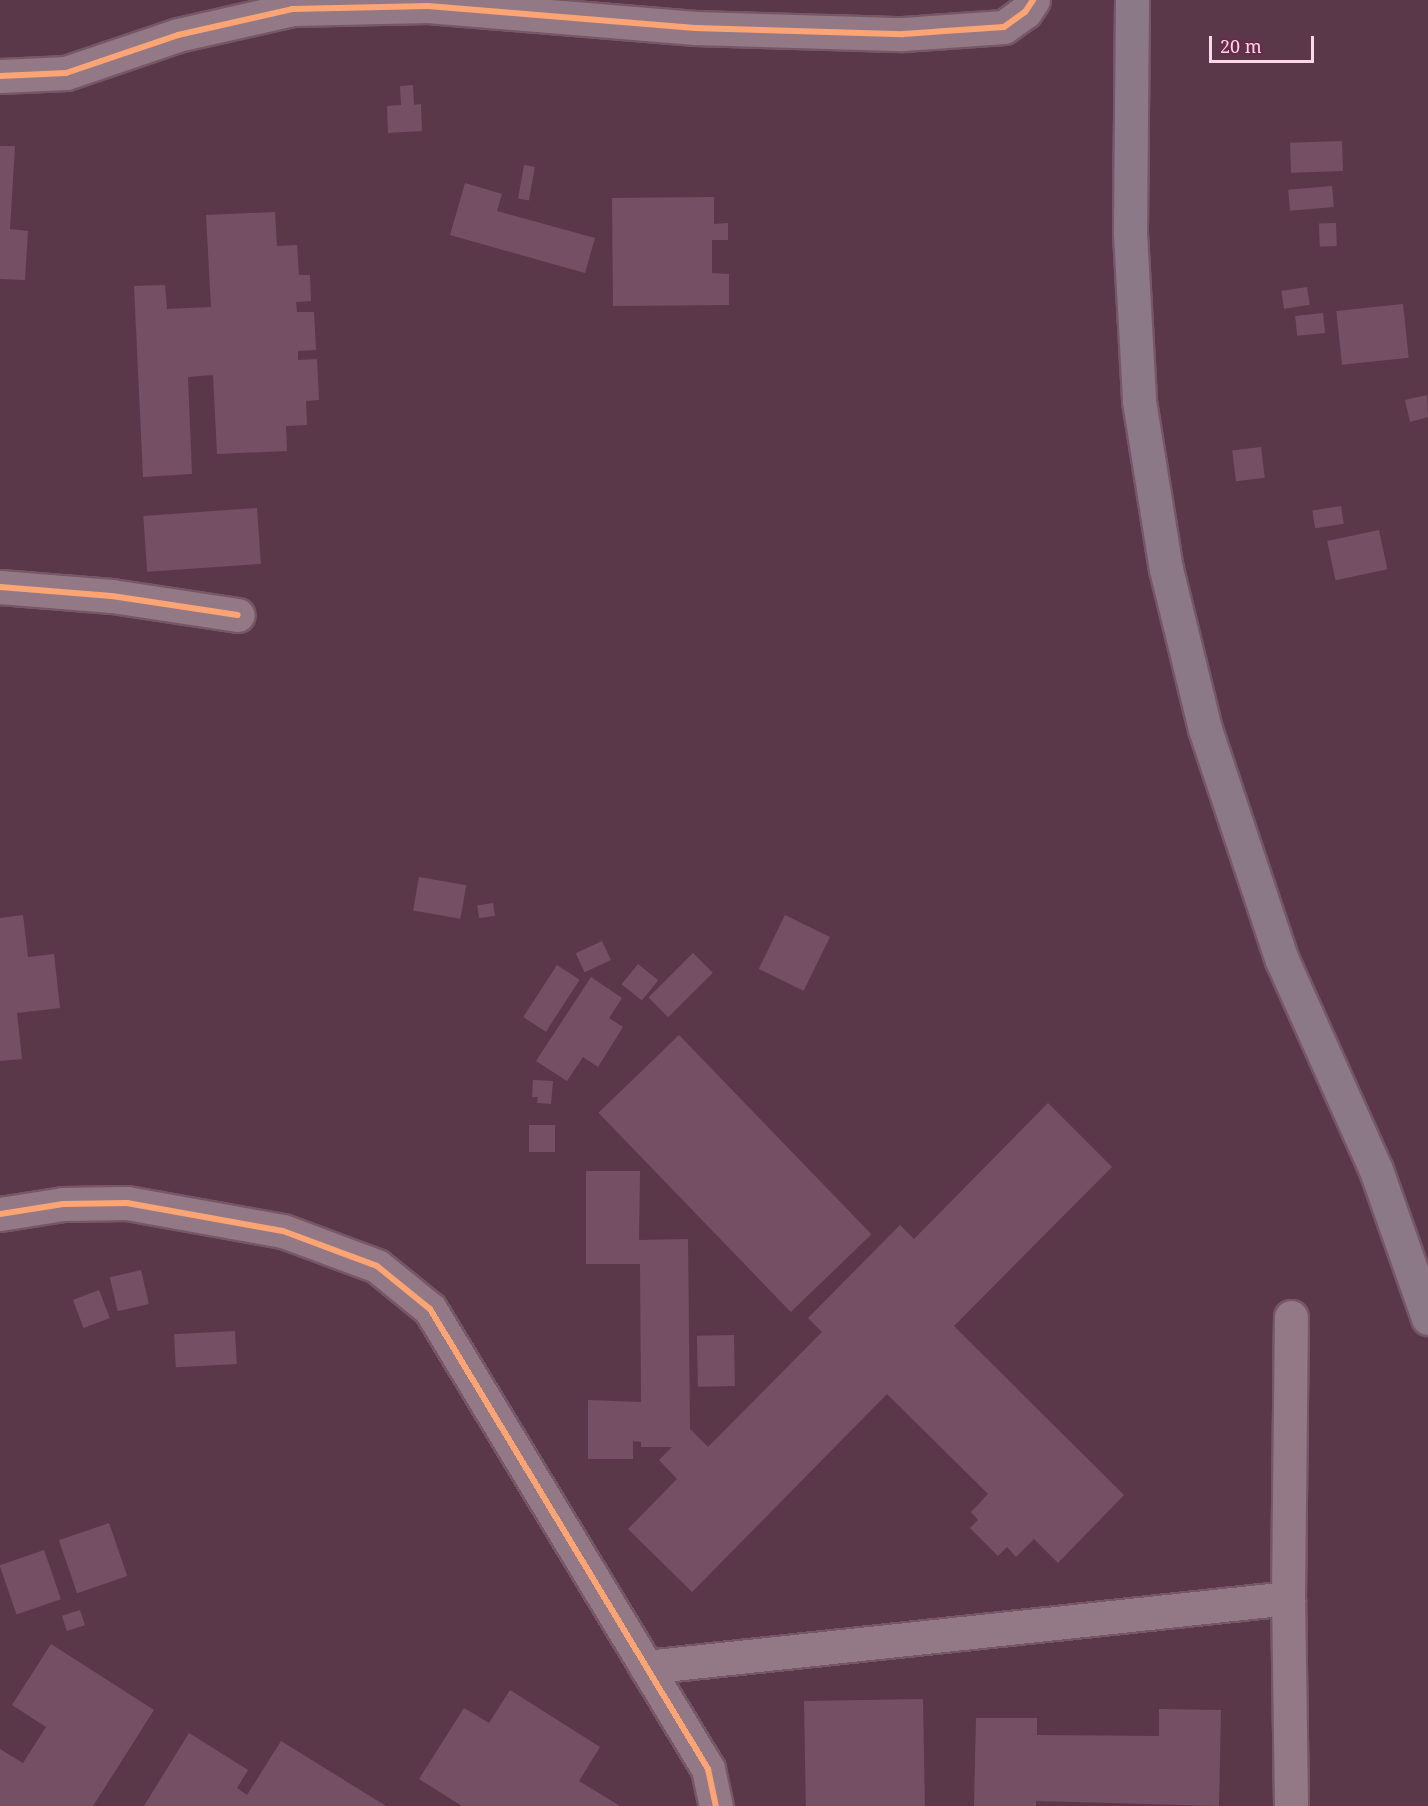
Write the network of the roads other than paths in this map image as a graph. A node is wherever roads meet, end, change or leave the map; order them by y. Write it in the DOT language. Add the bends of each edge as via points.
graph roads {
  1 [pos="1033,0"];
  2 [pos="1132,0"];
  3 [pos="0,76"];
  4 [pos="0,587"];
  5 [pos="238,615"];
  6 [pos="0,1214"];
  7 [pos="1291,1317"];
  8 [pos="1428,1318"];
  9 [pos="1288,1598"];
  10 [pos="646,1667"];
  11 [pos="716,1806"];
  12 [pos="1291,1806"];
  1 -- 3 [label="street" via="1025,12 1004,27 903,34 695,28 428,6 292,9 178,35 66,73"];
  2 -- 8 [label="main road" via="1130,233 1139,401 1166,569 1206,729 1282,960 1376,1170"];
  4 -- 5 [label="street" via="112,596"];
  6 -- 10 [label="street" via="63,1204 127,1203 283,1232 377,1266 430,1309"];
  7 -- 9 [label="street"];
  9 -- 10 [label="street"];
  9 -- 12 [label="street"];
  10 -- 11 [label="street" via="708,1769"];
}
